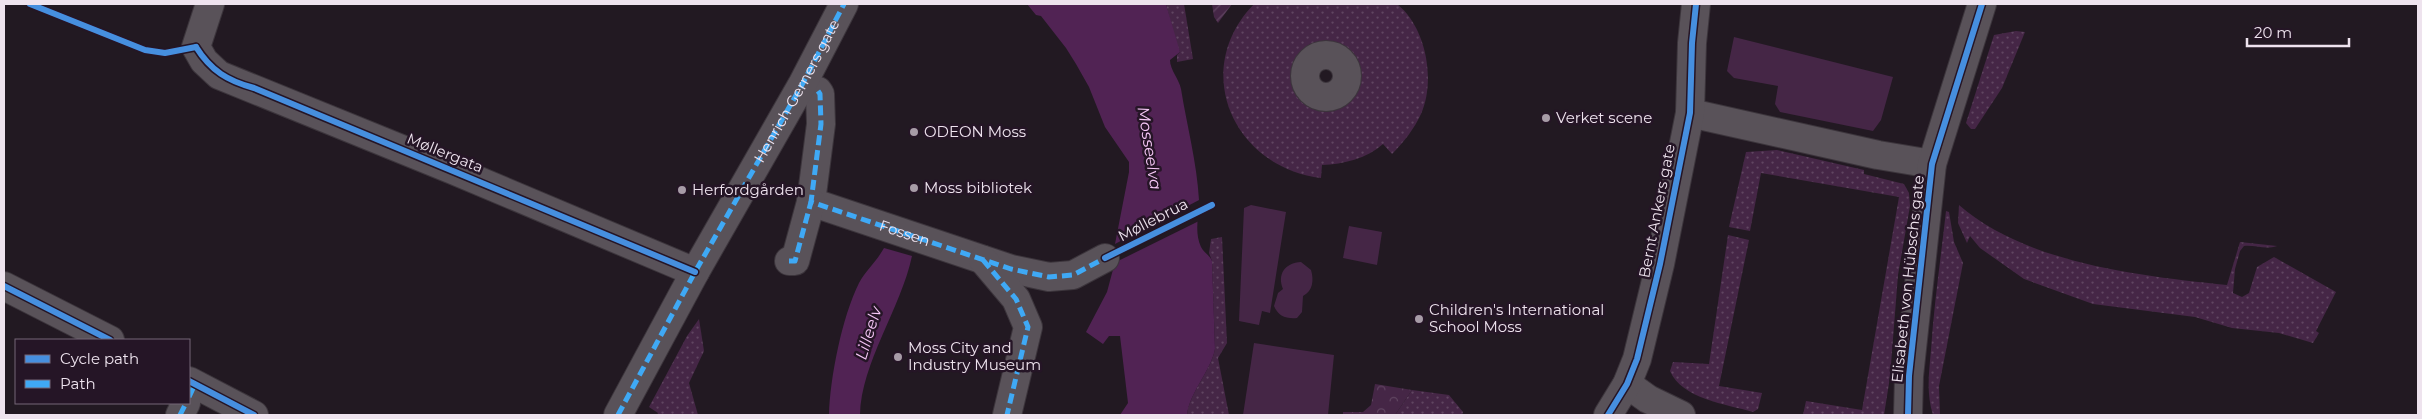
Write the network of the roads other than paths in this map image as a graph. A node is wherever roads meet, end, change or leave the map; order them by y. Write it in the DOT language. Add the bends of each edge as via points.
graph roads {
  1 [pos="210,4"];
  2 [pos="844,4"];
  3 [pos="1696,4"];
  4 [pos="1982,4"];
  5 [pos="818,91"];
  6 [pos="1690,113"];
  7 [pos="1932,164"];
  8 [pos="810,202"];
  9 [pos="1105,258"];
  10 [pos="983,260"];
  11 [pos="789,261"];
  12 [pos="695,272"];
  13 [pos="4,286"];
  14 [pos="108,339"];
  15 [pos="1627,384"];
  16 [pos="190,391"];
  17 [pos="254,415"];
  18 [pos="618,415"];
  19 [pos="1007,415"];
  20 [pos="1608,415"];
  21 [pos="1681,415"];
  22 [pos="1908,415"];
  1 -- 12 [label="street, Møllergata" via="196,47 204,61 236,84 254,88"];
  2 -- 12 [label="street, Henrich Gerners gate" via="803,83"];
  3 -- 6 [label="street, Bernt Ankers gate"];
  4 -- 7 [label="street, Elisabeth von Hübschs gate"];
  5 -- 8 [label="street" via="820,124"];
  6 -- 7 [label="street"];
  6 -- 15 [label="street, Bernt Ankers gate" via="1660,264 1640,350"];
  7 -- 22 [label="street, Elisabeth von Hübschs gate" via="1909,376"];
  8 -- 10 [label="street, Fossen"];
  8 -- 11 [label="street" via="795,261"];
  9 -- 10 [label="street, Fossen" via="1073,275 1050,277 1011,270"];
  10 -- 19 [label="street" via="1016,299 1028,327"];
  12 -- 18 [label="street, Henrich Gerners gate"];
  13 -- 14 [label="street"];
  15 -- 20 [label="street, Bernt Ankers gate"];
  15 -- 21 [label="street" via="1648,399"];
  16 -- 17 [label="street"];
}
